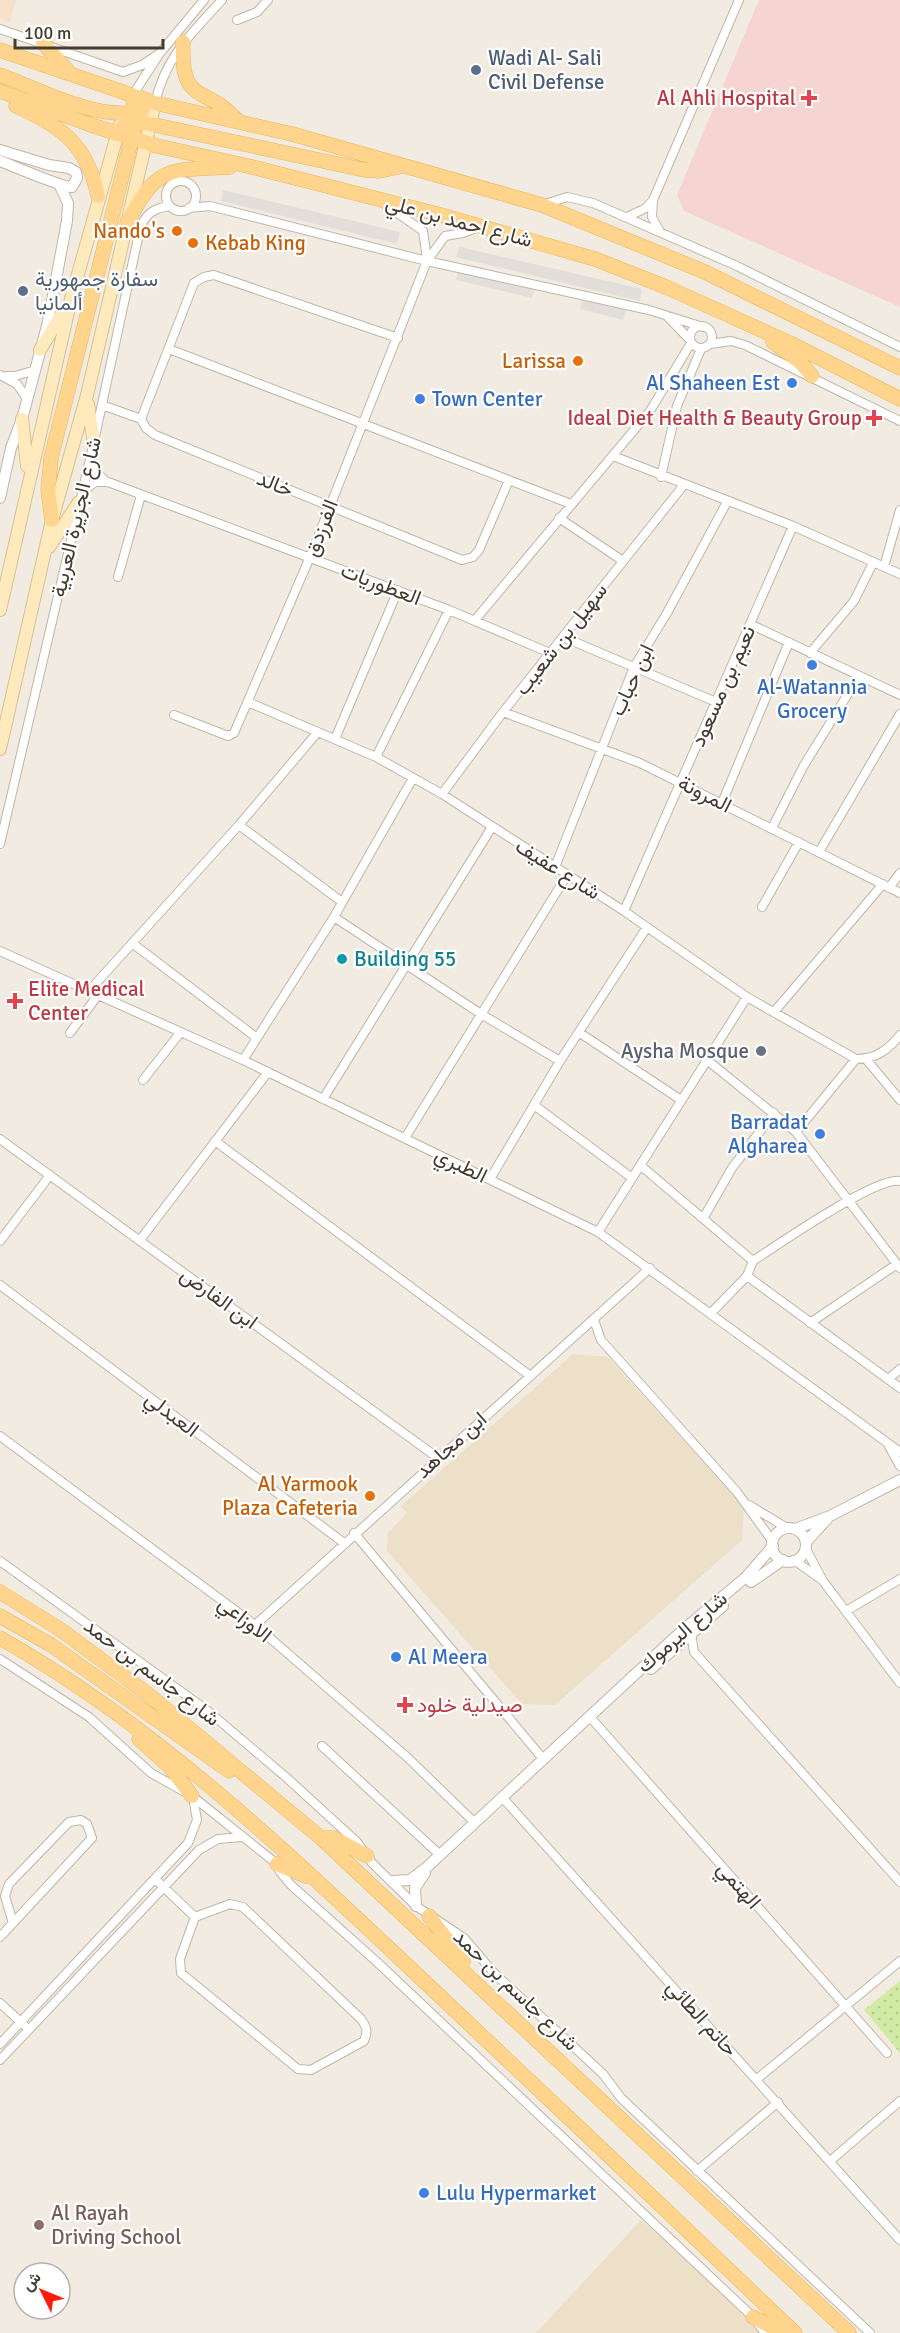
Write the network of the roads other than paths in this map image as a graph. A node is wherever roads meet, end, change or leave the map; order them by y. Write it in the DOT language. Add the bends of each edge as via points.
graph roads {
  1 [pos="204,0"];
  2 [pos="222,0"];
  3 [pos="268,0"];
  4 [pos="739,0"];
  5 [pos="237,20"];
  6 [pos="0,29"];
  7 [pos="183,42"];
  8 [pos="43,43"];
  9 [pos="0,50"];
  10 [pos="160,53"];
  11 [pos="69,73"];
  12 [pos="0,75"];
  13 [pos="0,91"];
  14 [pos="132,96"];
  15 [pos="0,99"];
  16 [pos="155,103"];
  17 [pos="133,115"];
  18 [pos="238,121"];
  19 [pos="152,123"];
  20 [pos="116,134"];
  21 [pos="131,138"];
  22 [pos="147,143"];
  23 [pos="0,150"];
  24 [pos="0,161"];
  25 [pos="407,165"];
  26 [pos="248,166"];
  27 [pos="60,186"];
  28 [pos="196,195"];
  29 [pos="98,196"];
  30 [pos="377,200"];
  31 [pos="653,200"];
  32 [pos="542,205"];
  33 [pos="170,206"];
  34 [pos="210,206"];
  35 [pos="189,208"];
  36 [pos="627,217"];
  37 [pos="127,223"];
  38 [pos="481,226"];
  39 [pos="660,232"];
  40 [pos="427,261"];
  41 [pos="71,299"];
  42 [pos="667,315"];
  43 [pos="703,327"];
  44 [pos="752,327"];
  45 [pos="398,338"];
  46 [pos="690,341"];
  47 [pos="710,344"];
  48 [pos="900,347"];
  49 [pos="170,349"];
  50 [pos="701,349"];
  51 [pos="40,350"];
  52 [pos="900,368"];
  53 [pos="36,370"];
  54 [pos="0,375"];
  55 [pos="812,376"];
  56 [pos="87,395"];
  57 [pos="27,399"];
  58 [pos="900,399"];
  59 [pos="102,405"];
  60 [pos="22,419"];
  61 [pos="141,419"];
  62 [pos="900,421"];
  63 [pos="363,423"];
  64 [pos="93,450"];
  65 [pos="613,456"];
  66 [pos="661,477"];
  67 [pos="28,478"];
  68 [pos="509,480"];
  69 [pos="108,482"];
  70 [pos="682,486"];
  71 [pos="141,495"];
  72 [pos="80,497"];
  73 [pos="0,498"];
  74 [pos="727,502"];
  75 [pos="571,504"];
  76 [pos="329,507"];
  77 [pos="900,510"];
  78 [pos="559,518"];
  79 [pos="52,520"];
  80 [pos="793,526"];
  81 [pos="46,551"];
  82 [pos="310,557"];
  83 [pos="622,561"];
  84 [pos="873,562"];
  85 [pos="884,567"];
  86 [pos="900,574"];
  87 [pos="118,577"];
  88 [pos="398,590"];
  89 [pos="0,610"];
  90 [pos="449,610"];
  91 [pos="475,620"];
  92 [pos="750,624"];
  93 [pos="563,637"];
  94 [pos="789,642"];
  95 [pos="550,653"];
  96 [pos="810,653"];
  97 [pos="634,667"];
  98 [pos="860,676"];
  99 [pos="900,695"];
  100 [pos="248,702"];
  101 [pos="716,702"];
  102 [pos="503,712"];
  103 [pos="900,714"];
  104 [pos="174,716"];
  105 [pos="317,733"];
  106 [pos="335,739"];
  107 [pos="0,749"];
  108 [pos="602,750"];
  109 [pos="376,757"];
  110 [pos="413,778"];
  111 [pos="680,782"];
  112 [pos="442,794"];
  113 [pos="722,803"];
  114 [pos="239,825"];
  115 [pos="492,827"];
  116 [pos="772,828"];
  117 [pos="799,842"];
  118 [pos="0,844"];
  119 [pos="819,852"];
  120 [pos="555,867"];
  121 [pos="900,873"];
  122 [pos="567,875"];
  123 [pos="886,886"];
  124 [pos="900,893"];
  125 [pos="342,902"];
  126 [pos="762,907"];
  127 [pos="624,910"];
  128 [pos="334,917"];
  129 [pos="647,927"];
  130 [pos="132,943"];
  131 [pos="0,951"];
  132 [pos="406,964"];
  133 [pos="89,991"];
  134 [pos="98,995"];
  135 [pos="747,997"];
  136 [pos="774,1012"];
  137 [pos="482,1014"];
  138 [pos="70,1033"];
  139 [pos="180,1033"];
  140 [pos="580,1033"];
  141 [pos="900,1035"];
  142 [pos="257,1038"];
  143 [pos="897,1046"];
  144 [pos="856,1059"];
  145 [pos="866,1059"];
  146 [pos="243,1060"];
  147 [pos="707,1060"];
  148 [pos="560,1061"];
  149 [pos="268,1072"];
  150 [pos="142,1080"];
  151 [pos="323,1099"];
  152 [pos="681,1100"];
  153 [pos="900,1100"];
  154 [pos="534,1105"];
  155 [pos="774,1113"];
  156 [pos="796,1132"];
  157 [pos="405,1138"];
  158 [pos="0,1139"];
  159 [pos="215,1142"];
  160 [pos="640,1165"];
  161 [pos="50,1175"];
  162 [pos="632,1178"];
  163 [pos="490,1179"];
  164 [pos="900,1181"];
  165 [pos="848,1201"];
  166 [pos="704,1217"];
  167 [pos="598,1232"];
  168 [pos="140,1240"];
  169 [pos="0,1241"];
  170 [pos="753,1261"];
  171 [pos="898,1266"];
  172 [pos="650,1268"];
  173 [pos="747,1276"];
  174 [pos="0,1285"];
  175 [pos="711,1313"];
  176 [pos="594,1320"];
  177 [pos="810,1323"];
  178 [pos="578,1334"];
  179 [pos="601,1340"];
  180 [pos="900,1369"];
  181 [pos="529,1375"];
  182 [pos="888,1379"];
  183 [pos="900,1388"];
  184 [pos="0,1436"];
  185 [pos="885,1441"];
  186 [pos="900,1452"];
  187 [pos="438,1458"];
  188 [pos="900,1466"];
  189 [pos="900,1480"];
  190 [pos="746,1503"];
  191 [pos="830,1516"];
  192 [pos="791,1528"];
  193 [pos="354,1533"];
  194 [pos="344,1543"];
  195 [pos="773,1544"];
  196 [pos="806,1545"];
  197 [pos="789,1560"];
  198 [pos="0,1561"];
  199 [pos="900,1579"];
  200 [pos="823,1581"];
  201 [pos="0,1592"];
  202 [pos="846,1611"];
  203 [pos="0,1616"];
  204 [pos="255,1625"];
  205 [pos="691,1633"];
  206 [pos="0,1638"];
  207 [pos="675,1648"];
  208 [pos="694,1652"];
  209 [pos="0,1659"];
  210 [pos="899,1680"];
  211 [pos="112,1709"];
  212 [pos="591,1718"];
  213 [pos="322,1746"];
  214 [pos="544,1760"];
  215 [pos="267,1793"];
  216 [pos="192,1796"];
  217 [pos="502,1797"];
  218 [pos="474,1822"];
  219 [pos="243,1837"];
  220 [pos="321,1838"];
  221 [pos="440,1855"];
  222 [pos="368,1856"];
  223 [pos="277,1864"];
  224 [pos="427,1867"];
  225 [pos="155,1880"];
  226 [pos="316,1880"];
  227 [pos="392,1881"];
  228 [pos="900,1882"];
  229 [pos="164,1888"];
  230 [pos="416,1906"];
  231 [pos="429,1916"];
  232 [pos="195,1917"];
  233 [pos="13,1923"];
  234 [pos="0,1937"];
  235 [pos="81,1959"];
  236 [pos="900,1961"];
  237 [pos="89,1966"];
  238 [pos="469,1976"];
  239 [pos="0,2003"];
  240 [pos="846,2007"];
  241 [pos="21,2022"];
  242 [pos="29,2030"];
  243 [pos="0,2044"];
  244 [pos="887,2053"];
  245 [pos="0,2060"];
  246 [pos="757,2079"];
  247 [pos="900,2101"];
  248 [pos="778,2102"];
  249 [pos="830,2161"];
  250 [pos="697,2171"];
  251 [pos="900,2240"];
  252 [pos="753,2317"];
  253 [pos="765,2333"];
  254 [pos="783,2333"];
  255 [pos="795,2333"];
  256 [pos="849,2333"];
  257 [pos="870,2333"];
  1 -- 10 [label="street"];
  2 -- 7 [label="street"];
  3 -- 5 [label="street" via="257,12"];
  4 -- 31 [label="street"];
  6 -- 8 [label="street"];
  7 -- 16 [label="street" via="163,73"];
  7 -- 18 [label="main road" via="186,79 201,96 224,106"];
  8 -- 10 [label="street" via="123,72"];
  8 -- 11 [label="main road"];
  9 -- 11 [label="main road, شارع احمد بن علي"];
  10 -- 14 [label="street"];
  11 -- 14 [label="main road, شارع احمد بن علي"];
  12 -- 17 [label="main road" via="93,109"];
  13 -- 20 [label="main road, شارع احمد بن علي"];
  14 -- 16 [label="main road, شارع احمد بن علي"];
  14 -- 17 [label="main road"];
  15 -- 29 [label="main road" via="52,122 65,132 88,165"];
  16 -- 17 [label="main road"];
  16 -- 18 [label="main road, شارع احمد بن علي"];
  16 -- 19 [label="main road, شارع الجزيرة العربية"];
  17 -- 19 [label="main road"];
  17 -- 20 [label="main road"];
  17 -- 21 [label="main road"];
  18 -- 25 [label="main road, شارع احمد بن علي"];
  19 -- 22 [label="main road, شارع الجزيرة العربية"];
  19 -- 25 [label="main road" via="365,170"];
  20 -- 21 [label="main road, شارع احمد بن علي"];
  20 -- 29 [label="main road"];
  21 -- 22 [label="main road, شارع احمد بن علي"];
  21 -- 79 [label="main road" via="51,458 48,490"];
  22 -- 26 [label="main road, شارع احمد بن علي"];
  22 -- 37 [label="main road, شارع الجزيرة العربية"];
  23 -- 27 [label="street" via="76,172 74,185"];
  24 -- 27 [label="street" via="49,178"];
  25 -- 32 [label="main road, شارع احمد بن علي"];
  26 -- 30 [label="main road, شارع احمد بن علي"];
  26 -- 37 [label="main road" via="169,172 142,194"];
  27 -- 51 [label="street" via="68,203 67,220"];
  28 -- 33 [label="street" via="189,184 177,181 167,190"];
  28 -- 34 [label="street, شارع احمد بن علي"];
  28 -- 35 [label="street"];
  29 -- 41 [label="main road"];
  30 -- 38 [label="main road, شارع احمد بن علي"];
  30 -- 40 [label="street, الفرزدق" via="423,231"];
  31 -- 36 [label="street"];
  31 -- 39 [label="street" via="652,217"];
  32 -- 36 [label="street, شارع احمد بن علي" via="567,197"];
  32 -- 52 [label="main road, شارع احمد بن علي" via="705,272"];
  33 -- 35 [label="street" via="180,211"];
  33 -- 59 [label="street, شارع الجزيرة العربية" via="154,210 140,229"];
  34 -- 35 [label="street, شارع احمد بن علي"];
  34 -- 40 [label="street, شارع احمد بن علي"];
  36 -- 39 [label="street, شارع احمد بن علي"];
  37 -- 56 [label="main road, شارع الجزيرة العربية"];
  38 -- 40 [label="street, الفرزدق" via="445,236"];
  38 -- 44 [label="main road, شارع احمد بن علي" via="601,262"];
  39 -- 48 [label="street, شارع احمد بن علي"];
  40 -- 42 [label="street, شارع احمد بن علي"];
  40 -- 45 [label="street, الفرزدق"];
  41 -- 51 [label="main road"];
  41 -- 67 [label="main road"];
  42 -- 43 [label="street, شارع احمد بن علي"];
  42 -- 46 [label="street"];
  43 -- 46 [label="street" via="694,328"];
  43 -- 47 [label="street" via="711,334"];
  44 -- 55 [label="main road" via="788,352"];
  44 -- 58 [label="main road, شارع احمد بن علي"];
  45 -- 49 [label="street" via="214,275 194,283"];
  45 -- 63 [label="street, الفرزدق"];
  46 -- 50 [label="street"];
  46 -- 65 [label="street" via="650,411"];
  47 -- 50 [label="street"];
  47 -- 55 [label="street" via="739,342"];
  49 -- 61 [label="street"];
  49 -- 63 [label="street"];
  50 -- 66 [label="street" via="679,400"];
  51 -- 53 [label="street"];
  53 -- 54 [label="street" via="15,376"];
  53 -- 57 [label="street"];
  54 -- 57 [label="street" via="17,384"];
  55 -- 62 [label="street"];
  56 -- 64 [label="main road"];
  56 -- 79 [label="main road, شارع الجزيرة العربية"];
  57 -- 60 [label="street"];
  59 -- 61 [label="street"];
  59 -- 64 [label="street, شارع الجزيرة العربية"];
  60 -- 67 [label="main road"];
  60 -- 73 [label="street"];
  61 -- 76 [label="street, خالد" via="155,435"];
  63 -- 68 [label="street"];
  63 -- 76 [label="street, الفرزدق"];
  64 -- 69 [label="street" via="94,468"];
  64 -- 72 [label="street, شارع الجزيرة العربية"];
  65 -- 66 [label="street"];
  65 -- 75 [label="street"];
  66 -- 70 [label="street"];
  67 -- 89 [label="main road"];
  68 -- 75 [label="street"];
  68 -- 76 [label="street, خالد" via="478,550 473,557 462,560"];
  69 -- 71 [label="street, العطوريات"];
  69 -- 72 [label="street" via="95,482"];
  70 -- 74 [label="street"];
  70 -- 83 [label="street, سهيل بن شعيب"];
  71 -- 82 [label="street, العطوريات"];
  71 -- 87 [label="street"];
  72 -- 81 [label="main road"];
  72 -- 118 [label="street, شارع الجزيرة العربية"];
  74 -- 80 [label="street"];
  74 -- 97 [label="street, ابن حباب"];
  75 -- 78 [label="street"];
  76 -- 82 [label="street, الفرزدق"];
  77 -- 85 [label="street"];
  78 -- 83 [label="street"];
  78 -- 91 [label="street"];
  79 -- 81 [label="main road, شارع الجزيرة العربية"];
  80 -- 84 [label="street"];
  80 -- 92 [label="street, نعيم بن مسعود"];
  81 -- 107 [label="main road, شارع الجزيرة العربية"];
  82 -- 88 [label="street, العطوريات"];
  82 -- 100 [label="street, الفرزدق"];
  83 -- 93 [label="street, سهيل بن شعيب"];
  84 -- 85 [label="street"];
  84 -- 96 [label="street" via="848,610"];
  85 -- 86 [label="street"];
  88 -- 90 [label="street, العطوريات"];
  88 -- 106 [label="street"];
  90 -- 91 [label="street, العطوريات"];
  90 -- 109 [label="street"];
  91 -- 95 [label="street, العطوريات"];
  92 -- 94 [label="street"];
  92 -- 101 [label="street, نعيم بن مسعود"];
  93 -- 95 [label="street, سهيل بن شعيب"];
  93 -- 97 [label="street"];
  94 -- 96 [label="street"];
  94 -- 113 [label="street"];
  95 -- 102 [label="street, سهيل بن شعيب"];
  96 -- 98 [label="street"];
  97 -- 101 [label="street"];
  97 -- 108 [label="street, ابن حباب"];
  98 -- 99 [label="street"];
  98 -- 116 [label="street" via="803,767"];
  100 -- 104 [label="street, الفرزدق" via="238,727 228,736"];
  100 -- 105 [label="street, شارع عفيف"];
  101 -- 111 [label="street, نعيم بن مسعود"];
  102 -- 108 [label="street, المرونة"];
  102 -- 112 [label="street, سهيل بن شعيب"];
  103 -- 119 [label="street"];
  105 -- 106 [label="street, شارع عفيف"];
  105 -- 114 [label="street"];
  106 -- 109 [label="street, شارع عفيف"];
  108 -- 111 [label="street, المرونة"];
  108 -- 120 [label="street, ابن حباب"];
  109 -- 110 [label="street, شارع عفيف"];
  110 -- 112 [label="street, شارع عفيف"];
  110 -- 125 [label="street"];
  111 -- 113 [label="street, المرونة"];
  111 -- 127 [label="street, نعيم بن مسعود"];
  112 -- 115 [label="street, شارع عفيف"];
  113 -- 116 [label="street, المرونة"];
  114 -- 125 [label="street"];
  114 -- 130 [label="street"];
  115 -- 120 [label="street, شارع عفيف"];
  115 -- 132 [label="street"];
  116 -- 117 [label="street, المرونة"];
  117 -- 119 [label="street, المرونة"];
  117 -- 126 [label="street"];
  119 -- 123 [label="street, المرونة"];
  120 -- 122 [label="street, شارع عفيف"];
  121 -- 123 [label="street"];
  122 -- 127 [label="street, شارع عفيف"];
  122 -- 137 [label="street"];
  123 -- 124 [label="street, المرونة"];
  123 -- 136 [label="street"];
  125 -- 128 [label="street"];
  127 -- 129 [label="street, شارع عفيف"];
  128 -- 132 [label="street"];
  128 -- 142 [label="street"];
  129 -- 135 [label="street, شارع عفيف"];
  129 -- 140 [label="street"];
  130 -- 133 [label="street"];
  130 -- 142 [label="street"];
  131 -- 133 [label="street, الطبري"];
  132 -- 137 [label="street"];
  132 -- 151 [label="street"];
  133 -- 134 [label="street, الطبري"];
  134 -- 138 [label="street"];
  134 -- 139 [label="street, الطبري"];
  135 -- 136 [label="street, شارع عفيف"];
  135 -- 147 [label="street"];
  136 -- 144 [label="street, شارع عفيف"];
  137 -- 148 [label="street"];
  137 -- 157 [label="street"];
  139 -- 146 [label="street, الطبري"];
  139 -- 150 [label="street"];
  140 -- 148 [label="street"];
  140 -- 152 [label="street"];
  141 -- 143 [label="street"];
  142 -- 146 [label="street"];
  143 -- 145 [label="street"];
  144 -- 145 [label="street"];
  144 -- 156 [label="street"];
  145 -- 153 [label="street"];
  146 -- 149 [label="street, الطبري"];
  147 -- 152 [label="street"];
  147 -- 155 [label="street"];
  148 -- 154 [label="street"];
  149 -- 151 [label="street, الطبري"];
  149 -- 159 [label="street"];
  151 -- 157 [label="street, الطبري"];
  152 -- 160 [label="street"];
  154 -- 162 [label="street"];
  154 -- 163 [label="street"];
  155 -- 156 [label="street"];
  155 -- 166 [label="street" via="732,1168"];
  156 -- 165 [label="street"];
  157 -- 163 [label="street, الطبري"];
  158 -- 161 [label="street, ابن الفارض"];
  159 -- 168 [label="street"];
  159 -- 181 [label="street"];
  160 -- 162 [label="street"];
  160 -- 166 [label="street"];
  161 -- 168 [label="street, ابن الفارض"];
  161 -- 169 [label="street"];
  162 -- 167 [label="street"];
  163 -- 167 [label="street, الطبري"];
  164 -- 165 [label="street" via="891,1180"];
  165 -- 170 [label="street"];
  165 -- 171 [label="street"];
  166 -- 170 [label="street"];
  167 -- 172 [label="street, الطبري"];
  168 -- 187 [label="street, ابن الفارض"];
  170 -- 173 [label="street"];
  171 -- 177 [label="street"];
  172 -- 175 [label="street, الطبري"];
  172 -- 176 [label="street, ابن مجاهد"];
  173 -- 175 [label="street"];
  173 -- 177 [label="street"];
  174 -- 194 [label="street, العبدلي"];
  175 -- 185 [label="street, الطبري"];
  176 -- 178 [label="street, ابن مجاهد"];
  176 -- 179 [label="street"];
  177 -- 182 [label="street"];
  178 -- 179 [label="street" via="594,1335"];
  178 -- 181 [label="street, ابن مجاهد"];
  179 -- 190 [label="street"];
  180 -- 182 [label="street"];
  181 -- 187 [label="street, ابن مجاهد"];
  182 -- 183 [label="street"];
  184 -- 204 [label="street, الاوزاعي"];
  185 -- 186 [label="street, الطبري"];
  185 -- 188 [label="street, الطبري"];
  187 -- 193 [label="street, ابن مجاهد"];
  189 -- 191 [label="street"];
  190 -- 192 [label="street"];
  190 -- 195 [label="street"];
  191 -- 192 [label="street"];
  191 -- 196 [label="street"];
  192 -- 195 [label="street" via="778,1533"];
  192 -- 196 [label="street" via="802,1534"];
  193 -- 194 [label="street, ابن مجاهد"];
  193 -- 214 [label="street"];
  194 -- 204 [label="street, ابن مجاهد"];
  195 -- 197 [label="street" via="777,1556"];
  195 -- 212 [label="street, شارع اليرموك" via="751,1573 669,1643"];
  196 -- 197 [label="street" via="802,1555"];
  196 -- 200 [label="street"];
  197 -- 200 [label="street"];
  197 -- 205 [label="street, شارع اليرموك" via="759,1574"];
  198 -- 222 [label="street, شارع جاسم بن حمد" via="208,1711"];
  199 -- 202 [label="street"];
  200 -- 202 [label="street"];
  201 -- 215 [label="main road, شارع جاسم بن حمد" via="131,1681"];
  202 -- 210 [label="street"];
  203 -- 215 [label="main road" via="51,1646"];
  204 -- 218 [label="street, الاوزاعي" via="407,1756"];
  205 -- 207 [label="street, شارع اليرموك"];
  205 -- 208 [label="street"];
  206 -- 211 [label="main road"];
  207 -- 208 [label="street"];
  207 -- 212 [label="street, شارع اليرموك"];
  208 -- 228 [label="street"];
  209 -- 216 [label="street" via="89,1717 166,1784"];
  211 -- 216 [label="main road" via="121,1723 186,1784"];
  211 -- 226 [label="main road" via="226,1798"];
  212 -- 214 [label="street, شارع اليرموك"];
  212 -- 240 [label="street, الهتمي"];
  213 -- 221 [label="street"];
  214 -- 217 [label="street, شارع اليرموك"];
  215 -- 220 [label="main road, شارع جاسم بن حمد"];
  216 -- 219 [label="street"];
  216 -- 225 [label="street" via="197,1814 193,1835"];
  217 -- 218 [label="street, شارع اليرموك"];
  217 -- 246 [label="street, حاتم الطائي"];
  218 -- 221 [label="street, شارع اليرموك"];
  219 -- 223 [label="street"];
  219 -- 229 [label="street" via="208,1843"];
  220 -- 222 [label="main road" via="337,1839"];
  220 -- 238 [label="main road, شارع جاسم بن حمد"];
  221 -- 224 [label="street, شارع اليرموك"];
  222 -- 227 [label="street, شارع جاسم بن حمد"];
  223 -- 226 [label="main road"];
  223 -- 252 [label="street" via="291,1885"];
  224 -- 227 [label="street" via="410,1880"];
  224 -- 230 [label="street" via="415,1888"];
  225 -- 229 [label="street"];
  225 -- 235 [label="street"];
  226 -- 255 [label="main road"];
  227 -- 230 [label="street, شارع جاسم بن حمد"];
  229 -- 232 [label="street"];
  229 -- 237 [label="street"];
  230 -- 231 [label="street, شارع جاسم بن حمد"];
  231 -- 238 [label="main road" via="465,1964"];
  231 -- 250 [label="street, شارع جاسم بن حمد" via="464,1938"];
  232 -- 232 [label="street" via="230,1904 243,1906 361,2019 368,2034 364,2041 310,2070 292,2066 181,1973 180,1959"];
  233 -- 233 [label="street" via="92,1838 87,1824 81,1820 69,1822 9,1884 5,1896"];
  233 -- 234 [label="street"];
  235 -- 237 [label="street"];
  235 -- 241 [label="street"];
  236 -- 240 [label="street"];
  237 -- 242 [label="street"];
  238 -- 256 [label="main road, شارع جاسم بن حمد"];
  239 -- 241 [label="street"];
  240 -- 244 [label="street, الهتمي"];
  240 -- 246 [label="street"];
  241 -- 242 [label="street"];
  241 -- 243 [label="street"];
  242 -- 245 [label="street"];
  246 -- 248 [label="street, حاتم الطائي"];
  247 -- 249 [label="street"];
  248 -- 249 [label="street, حاتم الطائي"];
  248 -- 250 [label="street"];
  249 -- 251 [label="street, حاتم الطائي"];
  250 -- 257 [label="street, شارع جاسم بن حمد"];
  252 -- 253 [label="street"];
  252 -- 254 [label="main road"];
}
